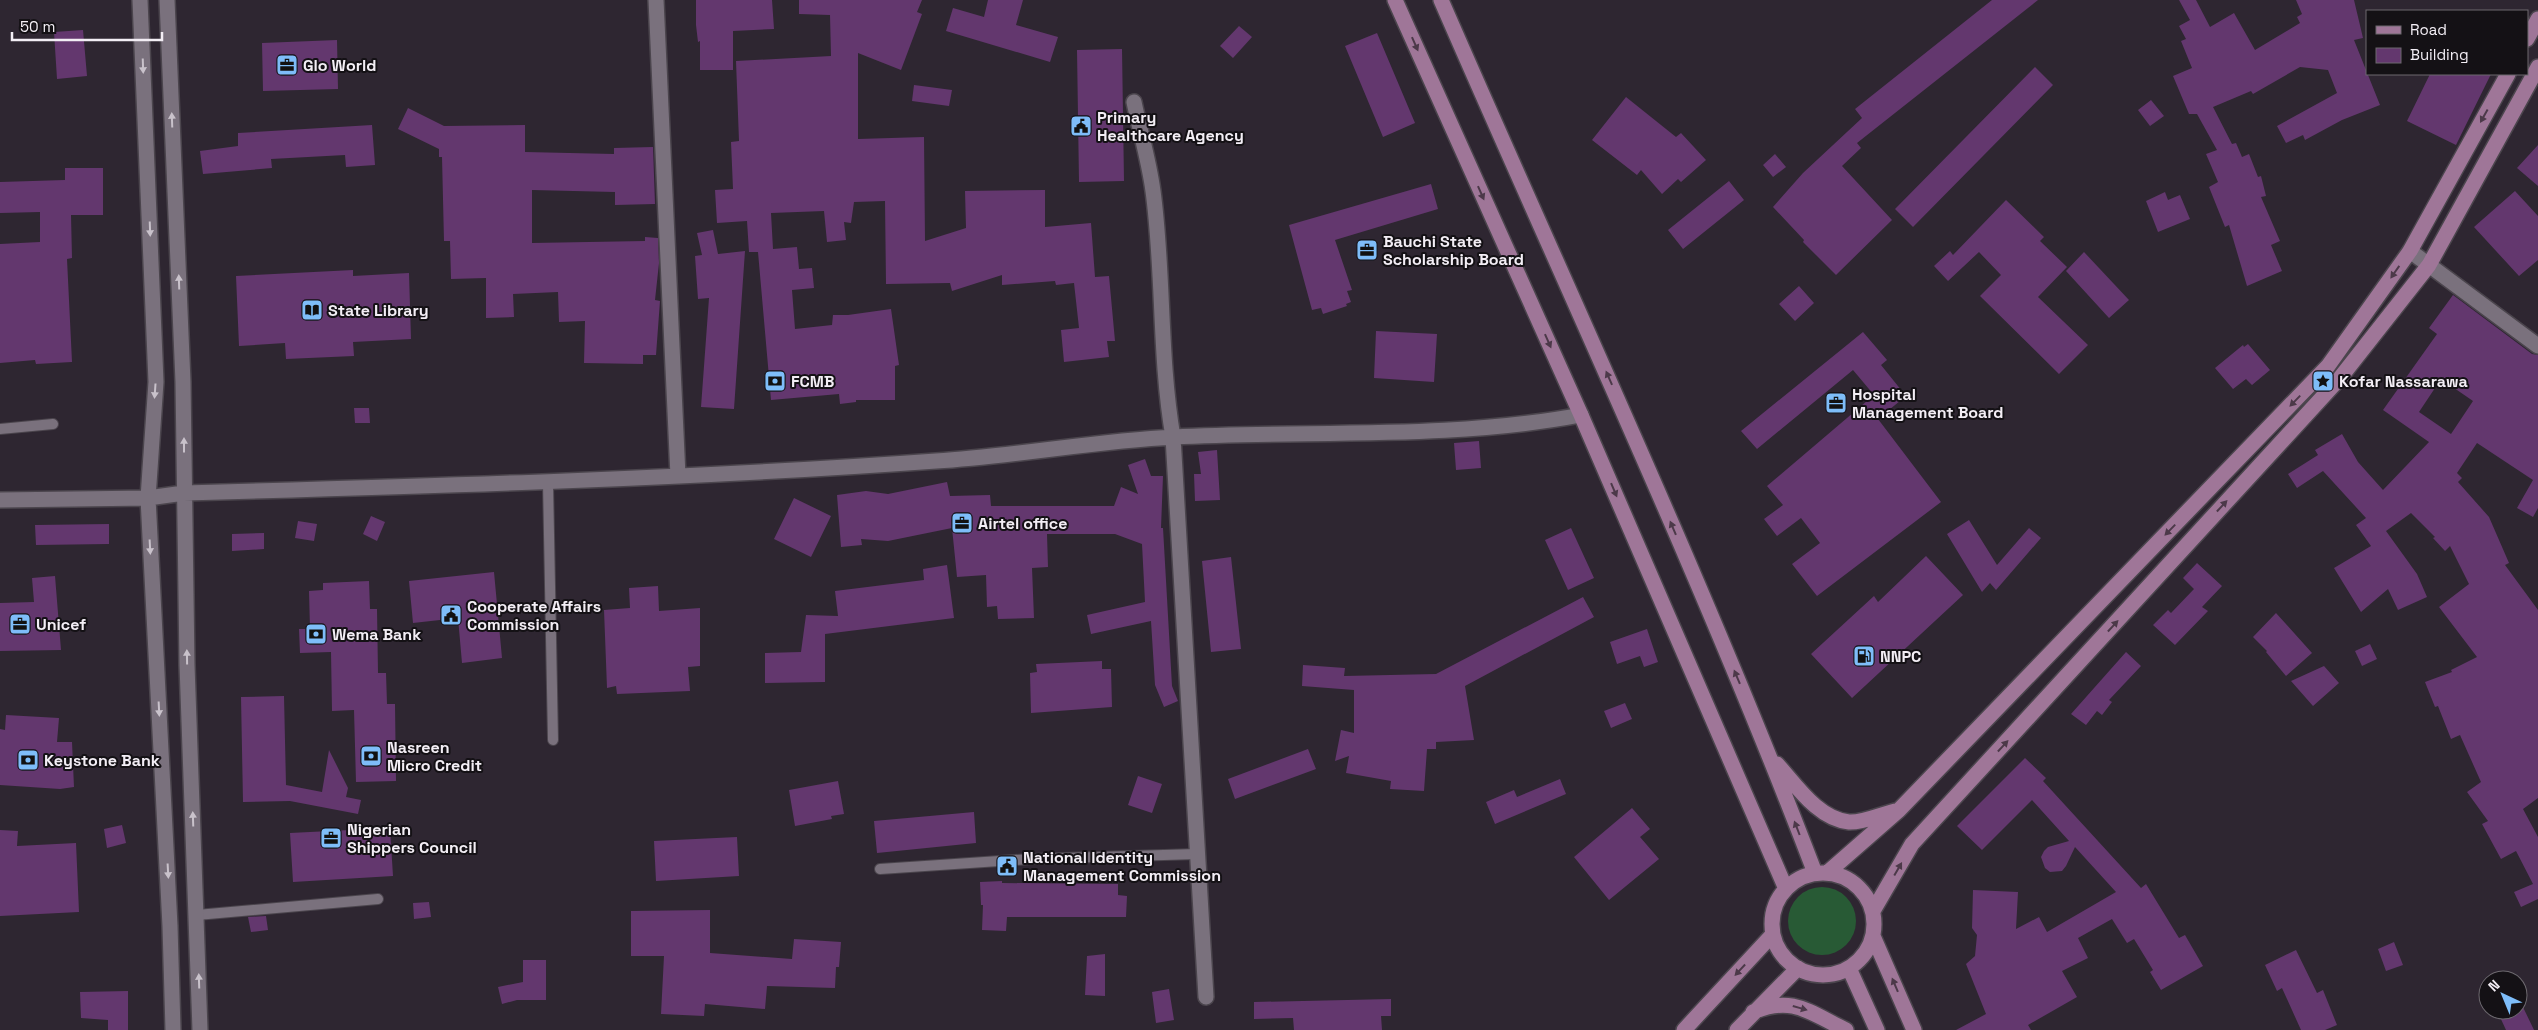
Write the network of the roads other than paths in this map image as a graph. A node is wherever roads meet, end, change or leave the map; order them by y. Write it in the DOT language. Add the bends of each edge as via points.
graph roads {
  1 [pos="140,0"];
  2 [pos="167,0"];
  3 [pos="656,0"];
  4 [pos="1395,0"];
  5 [pos="1441,0"];
  6 [pos="2538,19"];
  7 [pos="2528,37"];
  8 [pos="2538,67"];
  9 [pos="2507,75"];
  10 [pos="1134,102"];
  11 [pos="2410,251"];
  12 [pos="2429,265"];
  13 [pos="2538,346"];
  14 [pos="1581,415"];
  15 [pos="53,424"];
  16 [pos="0,429"];
  17 [pos="1172,436"];
  18 [pos="678,476"];
  19 [pos="548,483"];
  20 [pos="184,493"];
  21 [pos="148,498"];
  22 [pos="0,500"];
  23 [pos="553,740"];
  24 [pos="1771,758"];
  25 [pos="1899,810"];
  26 [pos="1197,854"];
  27 [pos="880,869"];
  28 [pos="1821,873"];
  29 [pos="1786,889"];
  30 [pos="378,899"];
  31 [pos="1873,911"];
  32 [pos="197,915"];
  33 [pos="1773,934"];
  34 [pos="1873,936"];
  35 [pos="1798,968"];
  36 [pos="1848,968"];
  37 [pos="1206,997"];
  38 [pos="1753,1012"];
  39 [pos="173,1030"];
  40 [pos="200,1030"];
  41 [pos="1684,1030"];
  42 [pos="1737,1030"];
  43 [pos="1846,1030"];
  44 [pos="1877,1030"];
  45 [pos="1914,1030"];
  1 -- 21 [label="street, one-way" via="156,382"];
  20 -- 2 [label="street, one-way" via="183,382"];
  3 -- 18 [label="street"];
  4 -- 14 [label="street, one-way"];
  24 -- 5 [label="street, one-way" via="1618,398"];
  6 -- 7 [label="street"];
  8 -- 12 [label="street"];
  9 -- 11 [label="street, one-way"];
  10 -- 17 [label="street" via="1153,190 1165,380"];
  11 -- 12 [label="street"];
  11 -- 25 [label="street, one-way" via="2328,366"];
  12 -- 13 [label="street"];
  31 -- 12 [label="street, one-way" via="1912,844 2340,378"];
  14 -- 17 [label="street" via="1453,431"];
  14 -- 29 [label="street, one-way"];
  15 -- 16 [label="lane"];
  17 -- 18 [label="street" via="939,461"];
  17 -- 26 [label="street"];
  18 -- 19 [label="street"];
  19 -- 20 [label="street"];
  19 -- 23 [label="lane"];
  20 -- 21 [label="street"];
  32 -- 20 [label="street, one-way"];
  21 -- 22 [label="street"];
  21 -- 39 [label="street, one-way"];
  24 -- 25 [label="street" via="1811,801 1830,816 1850,822"];
  28 -- 24 [label="street, one-way"];
  25 -- 28 [label="street"];
  26 -- 27 [label="lane" via="1031,859"];
  26 -- 37 [label="street"];
  28 -- 29 [label="street" via="1795,882"];
  28 -- 31 [label="street" via="1843,876 1856,884 1867,896"];
  29 -- 33 [label="street" via="1774,910"];
  30 -- 32 [label="lane"];
  31 -- 34 [label="street"];
  40 -- 32 [label="street, one-way"];
  33 -- 35 [label="street" via="1786,959"];
  33 -- 41 [label="street, one-way"];
  34 -- 36 [label="street" via="1860,960"];
  45 -- 34 [label="street, one-way"];
  35 -- 36 [label="street" via="1814,974 1832,974"];
  35 -- 38 [label="street"];
  36 -- 44 [label="street"];
  38 -- 42 [label="street"];
  38 -- 43 [label="street, one-way" via="1781,1004 1797,1006"];
}
